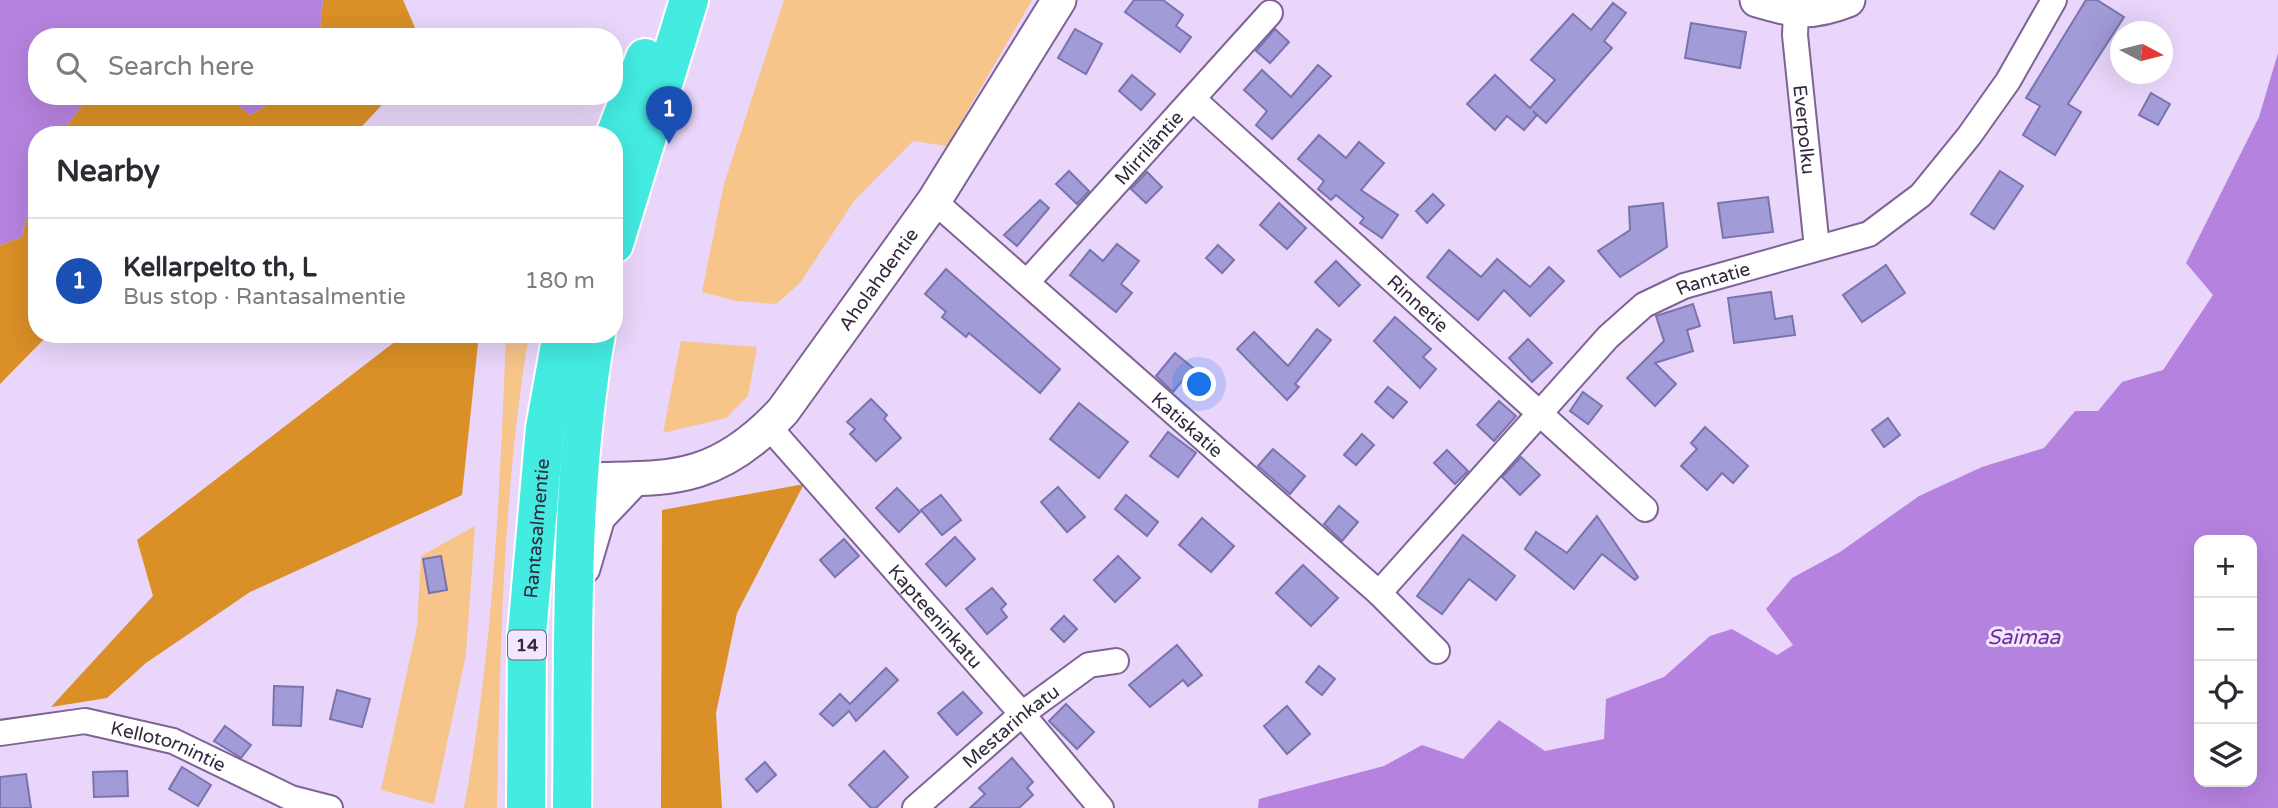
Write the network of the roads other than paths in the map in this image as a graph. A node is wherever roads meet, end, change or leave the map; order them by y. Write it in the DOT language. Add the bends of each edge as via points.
graph roads {
  1 [pos="674,0"];
  2 [pos="689,0"];
  3 [pos="1059,0"];
  4 [pos="1757,0"];
  5 [pos="1848,0"];
  6 [pos="2054,0"];
  7 [pos="1796,11"];
  8 [pos="1270,13"];
  9 [pos="1193,99"];
  10 [pos="619,126"];
  11 [pos="934,201"];
  12 [pos="623,215"];
  13 [pos="1817,248"];
  14 [pos="1028,281"];
  15 [pos="560,343"];
  16 [pos="595,343"];
  17 [pos="1541,412"];
  18 [pos="769,427"];
  19 [pos="634,479"];
  20 [pos="578,480"];
  21 [pos="540,482"];
  22 [pos="1645,509"];
  23 [pos="1379,593"];
  24 [pos="574,601"];
  25 [pos="1437,651"];
  26 [pos="1115,661"];
  27 [pos="1022,714"];
  28 [pos="0,733"];
  29 [pos="330,808"];
  30 [pos="526,808"];
  31 [pos="572,808"];
  32 [pos="915,808"];
  33 [pos="1101,808"];
  1 -- 10 [label="highway"];
  2 -- 12 [label="highway"];
  3 -- 11 [label="street, Aholahdentie"];
  4 -- 7 [label="street"];
  5 -- 7 [label="street" via="1821,10"];
  6 -- 13 [label="street, Rantatie" via="2008,81 1921,195 1869,234"];
  7 -- 13 [label="street, Everpolku"];
  8 -- 9 [label="street, Mirriläntie"];
  9 -- 14 [label="street, Mirriläntie"];
  9 -- 17 [label="street, Rinnetie"];
  11 -- 14 [label="street, Katiskatie"];
  11 -- 18 [label="street, Aholahdentie"];
  13 -- 17 [label="street, Rantatie" via="1684,286 1644,305 1608,337"];
  14 -- 23 [label="street, Katiskatie"];
  15 -- 21 [label="highway, Rantasalmentie / 14"];
  16 -- 20 [label="highway, Rantasalmentie / 14"];
  17 -- 22 [label="street, Rinnetie"];
  17 -- 23 [label="street, Rantatie"];
  18 -- 19 [label="street, Aholahdentie" via="742,450 698,472"];
  18 -- 27 [label="street, Kapteeninkatu"];
  19 -- 20 [label="street, Aholahdentie"];
  19 -- 24 [label="street" via="598,517"];
  20 -- 21 [label="street, Aholahdentie"];
  20 -- 24 [label="highway, Rantasalmentie / 14"];
  21 -- 30 [label="highway, Rantasalmentie / 14" via="527,634"];
  23 -- 25 [label="street, Katiskatie"];
  24 -- 31 [label="highway, Rantasalmentie / 14"];
  26 -- 27 [label="street, Mestarinkatu" via="1089,665"];
  27 -- 32 [label="street, Mestarinkatu"];
  27 -- 33 [label="street, Kapteeninkatu"];
  28 -- 29 [label="street, Kellotornintie" via="85,720 173,741 291,798"];
}
